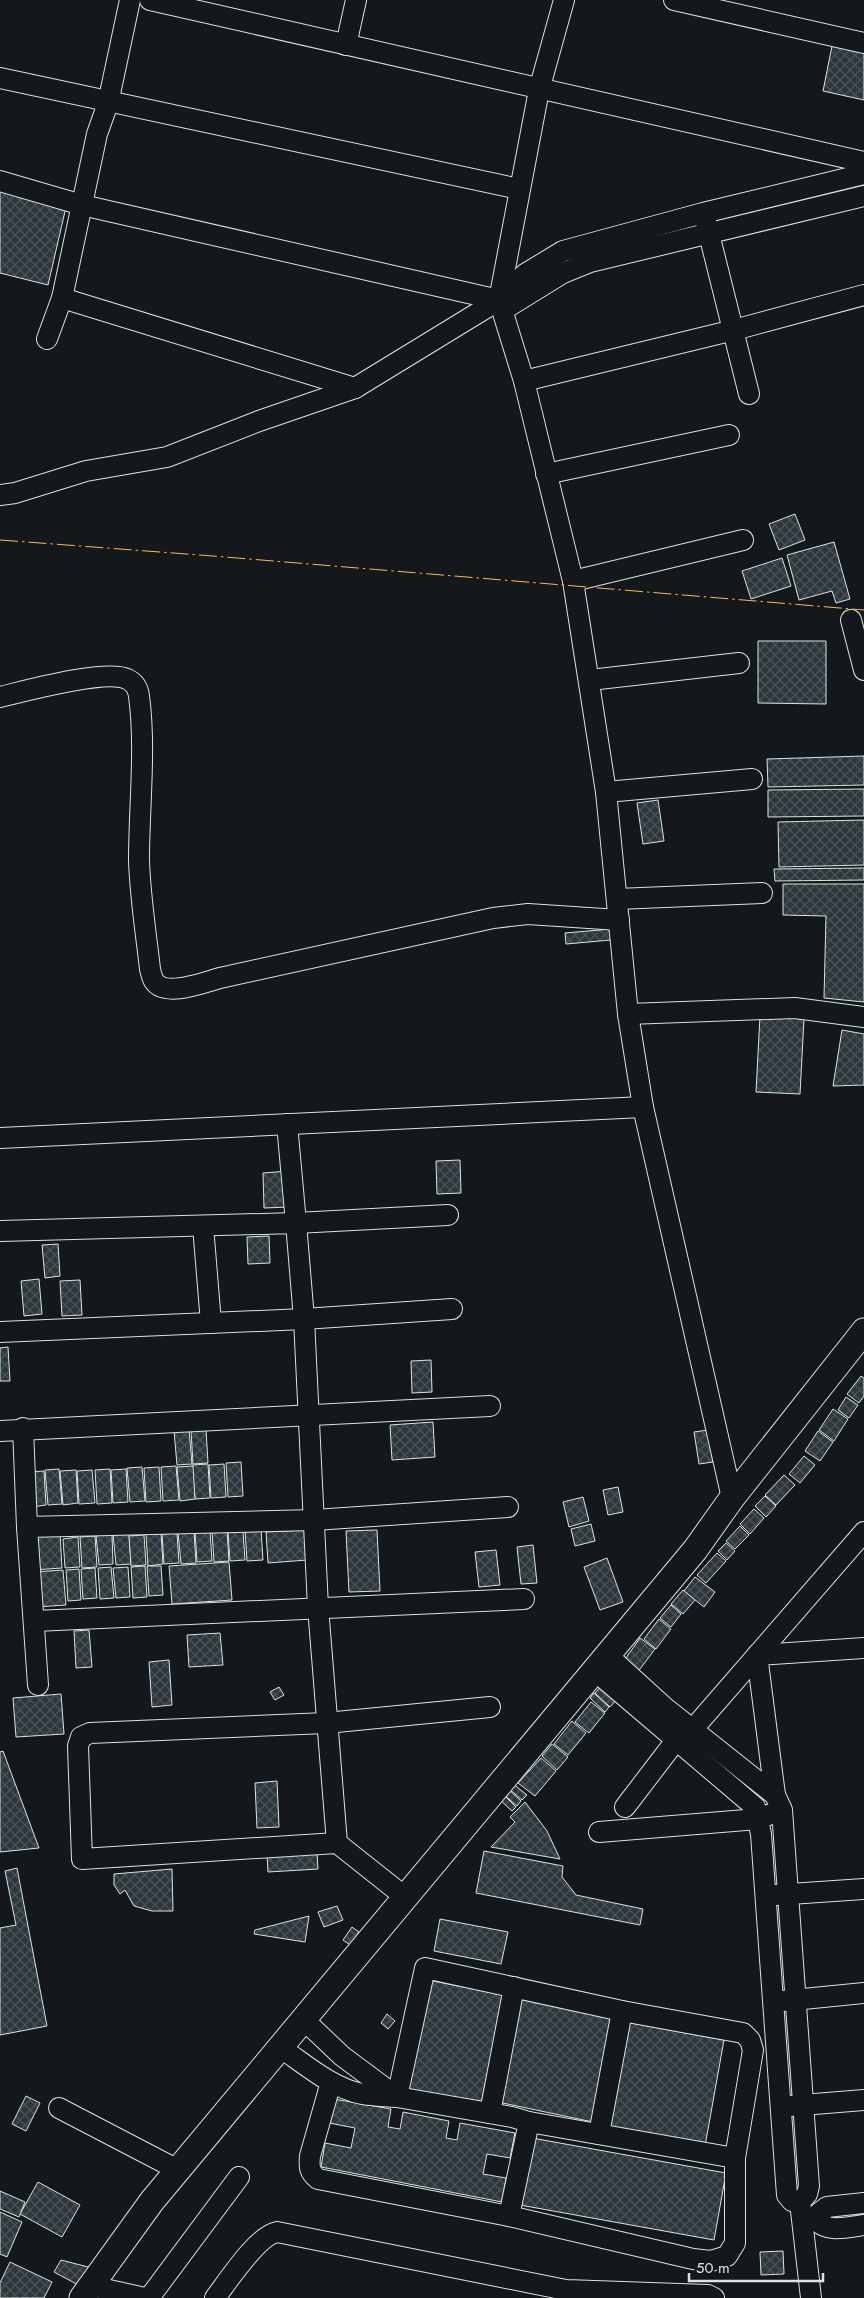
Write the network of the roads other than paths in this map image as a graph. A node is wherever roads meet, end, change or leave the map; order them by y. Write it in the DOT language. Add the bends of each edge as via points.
graph roads {
  1 [pos="130,0"];
  2 [pos="150,0"];
  3 [pos="356,0"];
  4 [pos="564,0"];
  5 [pos="674,0"];
  6 [pos="864,44"];
  7 [pos="346,45"];
  8 [pos="0,78"];
  9 [pos="539,90"];
  10 [pos="108,103"];
  11 [pos="864,162"];
  12 [pos="864,174"];
  13 [pos="0,181"];
  14 [pos="520,189"];
  15 [pos="864,196"];
  16 [pos="82,205"];
  17 [pos="703,213"];
  18 [pos="709,234"];
  19 [pos="864,295"];
  20 [pos="62,298"];
  21 [pos="501,305"];
  22 [pos="734,330"];
  23 [pos="47,339"];
  24 [pos="524,381"];
  25 [pos="355,388"];
  26 [pos="749,394"];
  27 [pos="729,435"];
  28 [pos="546,474"];
  29 [pos="0,495"];
  30 [pos="743,540"];
  31 [pos="573,581"];
  32 [pos="851,620"];
  33 [pos="739,663"];
  34 [pos="864,670"];
  35 [pos="590,680"];
  36 [pos="0,697"];
  37 [pos="752,779"];
  38 [pos="606,792"];
  39 [pos="762,893"];
  40 [pos="617,899"];
  41 [pos="619,920"];
  42 [pos="628,1014"];
  43 [pos="864,1017"];
  44 [pos="643,1106"];
  45 [pos="287,1124"];
  46 [pos="0,1138"];
  47 [pos="448,1215"];
  48 [pos="296,1223"];
  49 [pos="203,1226"];
  50 [pos="0,1231"];
  51 [pos="452,1308"];
  52 [pos="304,1319"];
  53 [pos="210,1323"];
  54 [pos="864,1331"];
  55 [pos="0,1332"];
  56 [pos="490,1406"];
  57 [pos="307,1416"];
  58 [pos="23,1428"];
  59 [pos="0,1430"];
  60 [pos="732,1498"];
  61 [pos="508,1508"];
  62 [pos="314,1520"];
  63 [pos="27,1527"];
  64 [pos="864,1532"];
  65 [pos="524,1599"];
  66 [pos="318,1607"];
  67 [pos="35,1621"];
  68 [pos="864,1648"];
  69 [pos="757,1655"];
  70 [pos="600,1663"];
  71 [pos="38,1685"];
  72 [pos="490,1707"];
  73 [pos="326,1723"];
  74 [pos="693,1741"];
  75 [pos="779,1803"];
  76 [pos="626,1807"];
  77 [pos="758,1819"];
  78 [pos="599,1832"];
  79 [pos="337,1843"];
  80 [pos="864,1889"];
  81 [pos="788,1894"];
  82 [pos="765,1896"];
  83 [pos="405,1897"];
  84 [pos="514,1987"];
  85 [pos="864,1994"];
  86 [pos="795,1999"];
  87 [pos="773,2002"];
  88 [pos="622,2010"];
  89 [pos="304,2020"];
  90 [pos="281,2048"];
  91 [pos="331,2082"];
  92 [pos="397,2097"];
  93 [pos="864,2100"];
  94 [pos="803,2105"];
  95 [pos="781,2106"];
  96 [pos="59,2108"];
  97 [pos="490,2113"];
  98 [pos="529,2122"];
  99 [pos="599,2134"];
  100 [pos="735,2158"];
  101 [pos="178,2170"];
  102 [pos="239,2177"];
  103 [pos="800,2202"];
  104 [pos="864,2203"];
  105 [pos="508,2216"];
  106 [pos="810,2222"];
  107 [pos="864,2226"];
  108 [pos="87,2292"];
  109 [pos="566,2294"];
  110 [pos="145,2298"];
  111 [pos="149,2298"];
  112 [pos="215,2298"];
  113 [pos="714,2298"];
  114 [pos="811,2298"];
  1 -- 10 [label="street"];
  2 -- 7 [label="street"];
  3 -- 7 [label="street"];
  4 -- 9 [label="street"];
  5 -- 6 [label="street"];
  7 -- 9 [label="street"];
  8 -- 10 [label="street"];
  9 -- 11 [label="street"];
  9 -- 14 [label="street"];
  10 -- 14 [label="street"];
  10 -- 16 [label="street" via="97,134"];
  12 -- 17 [label="street"];
  13 -- 16 [label="street"];
  14 -- 21 [label="street"];
  15 -- 18 [label="street"];
  16 -- 20 [label="street"];
  16 -- 21 [label="street"];
  17 -- 18 [label="street"];
  17 -- 21 [label="street" via="563,251 524,274"];
  18 -- 21 [label="street" via="575,268"];
  18 -- 22 [label="street"];
  19 -- 22 [label="street"];
  20 -- 23 [label="street"];
  20 -- 25 [label="street"];
  21 -- 24 [label="street"];
  21 -- 25 [label="street"];
  22 -- 24 [label="street"];
  22 -- 26 [label="street"];
  24 -- 28 [label="street"];
  25 -- 29 [label="street" via="167,457 86,471"];
  27 -- 28 [label="street"];
  28 -- 31 [label="street"];
  30 -- 31 [label="street"];
  31 -- 35 [label="street"];
  32 -- 34 [label="street"];
  33 -- 35 [label="street"];
  35 -- 38 [label="street"];
  36 -- 41 [label="street" via="68,682 119,676 136,687 141,732 139,862 150,969 159,986 179,989 493,918 528,914"];
  37 -- 38 [label="street"];
  38 -- 40 [label="street"];
  39 -- 40 [label="street"];
  40 -- 41 [label="street"];
  41 -- 42 [label="street"];
  42 -- 43 [label="street" via="795,1008"];
  42 -- 44 [label="street"];
  44 -- 45 [label="street"];
  44 -- 60 [label="street"];
  45 -- 46 [label="street"];
  45 -- 48 [label="street"];
  47 -- 48 [label="street"];
  48 -- 49 [label="street"];
  48 -- 52 [label="street"];
  49 -- 50 [label="street"];
  49 -- 53 [label="street"];
  51 -- 52 [label="street"];
  52 -- 53 [label="street"];
  52 -- 57 [label="street"];
  53 -- 55 [label="street"];
  54 -- 60 [label="main road"];
  56 -- 57 [label="street"];
  57 -- 58 [label="street"];
  57 -- 62 [label="street"];
  58 -- 59 [label="street"];
  58 -- 63 [label="street"];
  60 -- 70 [label="main road" via="695,1550"];
  61 -- 62 [label="street"];
  62 -- 63 [label="street"];
  62 -- 66 [label="street"];
  63 -- 67 [label="street"];
  64 -- 69 [label="street"];
  65 -- 66 [label="street"];
  66 -- 67 [label="street"];
  66 -- 73 [label="street"];
  67 -- 71 [label="street"];
  68 -- 69 [label="street"];
  69 -- 74 [label="street"];
  69 -- 75 [label="street"];
  70 -- 74 [label="street"];
  70 -- 83 [label="main road"];
  72 -- 73 [label="street"];
  73 -- 79 [label="street"];
  73 -- 79 [label="street" via="90,1733 81,1737 78,1746 82,1859"];
  74 -- 75 [label="street"];
  74 -- 76 [label="street"];
  74 -- 77 [label="street" via="755,1807"];
  75 -- 77 [label="street"];
  75 -- 81 [label="street"];
  77 -- 78 [label="street"];
  77 -- 82 [label="street"];
  79 -- 83 [label="street"];
  80 -- 81 [label="street"];
  81 -- 82 [label="street"];
  81 -- 86 [label="street"];
  82 -- 87 [label="street"];
  83 -- 89 [label="main road"];
  84 -- 88 [label="street"];
  84 -- 92 [label="street" via="425,1968"];
  84 -- 97 [label="street"];
  85 -- 86 [label="street"];
  86 -- 87 [label="street"];
  86 -- 94 [label="street"];
  87 -- 95 [label="street"];
  88 -- 99 [label="street"];
  88 -- 100 [label="street" via="743,2033 750,2040 753,2059"];
  89 -- 90 [label="main road"];
  89 -- 92 [label="street" via="342,2056"];
  90 -- 91 [label="street"];
  90 -- 101 [label="main road"];
  91 -- 92 [label="street" via="361,2094"];
  91 -- 105 [label="street" via="310,2156 309,2166 318,2179"];
  92 -- 97 [label="street"];
  93 -- 94 [label="street"];
  94 -- 95 [label="street"];
  94 -- 103 [label="street" via="809,2186"];
  95 -- 103 [label="street" via="788,2195 792,2201"];
  96 -- 101 [label="street"];
  97 -- 98 [label="street"];
  98 -- 99 [label="street"];
  98 -- 105 [label="street"];
  99 -- 100 [label="street"];
  100 -- 105 [label="street" via="735,2243 727,2256 711,2261"];
  101 -- 108 [label="main road"];
  102 -- 111 [label="street"];
  103 -- 106 [label="street"];
  104 -- 106 [label="street" via="827,2207"];
  106 -- 107 [label="street" via="833,2228"];
  106 -- 114 [label="street"];
  108 -- 110 [label="street"];
  109 -- 112 [label="street" via="278,2232 260,2242"];
  109 -- 113 [label="street" via="708,2295"];
}
